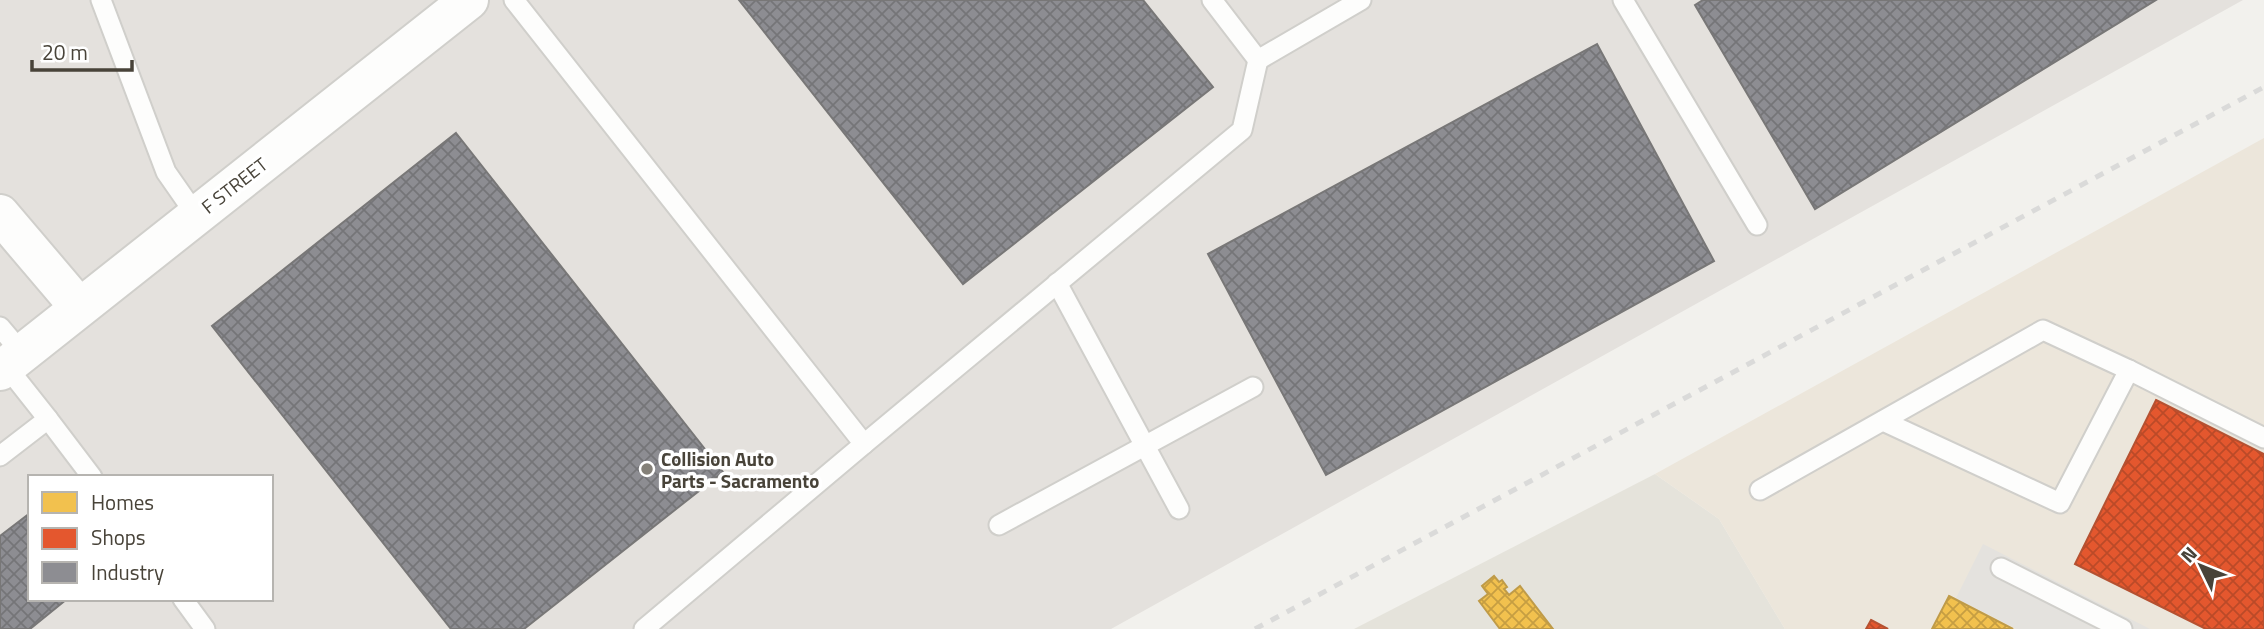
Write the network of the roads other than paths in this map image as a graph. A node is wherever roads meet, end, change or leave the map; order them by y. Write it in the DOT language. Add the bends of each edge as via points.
graph roads {
  1 [pos="101,0"];
  2 [pos="469,0"];
  3 [pos="513,0"];
  4 [pos="1212,0"];
  5 [pos="1361,0"];
  6 [pos="1623,0"];
  7 [pos="1258,60"];
  8 [pos="0,214"];
  9 [pos="196,215"];
  10 [pos="1756,225"];
  11 [pos="1057,283"];
  12 [pos="79,307"];
  13 [pos="7,354"];
  14 [pos="2129,370"];
  15 [pos="1253,387"];
  16 [pos="48,419"];
  17 [pos="1883,421"];
  18 [pos="2264,438"];
  19 [pos="864,444"];
  20 [pos="1145,446"];
  21 [pos="0,456"];
  22 [pos="90,475"];
  23 [pos="1760,490"];
  24 [pos="1179,509"];
  25 [pos="999,525"];
  26 [pos="2001,568"];
  27 [pos="184,601"];
  28 [pos="198,626"];
  29 [pos="644,629"];
  30 [pos="2122,629"];
  1 -- 9 [label="lane" via="166,172"];
  2 -- 9 [label="street, F STREET"];
  3 -- 19 [label="lane"];
  4 -- 7 [label="lane"];
  5 -- 7 [label="lane"];
  6 -- 10 [label="lane"];
  7 -- 11 [label="lane" via="1242,130"];
  8 -- 12 [label="street"];
  9 -- 12 [label="street, F STREET"];
  11 -- 19 [label="lane"];
  11 -- 20 [label="lane"];
  12 -- 13 [label="street, F STREET"];
  13 -- 16 [label="lane"];
  14 -- 17 [label="lane" via="2043,330"];
  14 -- 17 [label="lane" via="2060,503"];
  14 -- 18 [label="lane"];
  15 -- 20 [label="lane"];
  16 -- 21 [label="lane"];
  16 -- 22 [label="lane"];
  17 -- 23 [label="lane"];
  19 -- 29 [label="lane"];
  20 -- 24 [label="lane"];
  20 -- 25 [label="lane"];
  26 -- 30 [label="lane"];
  27 -- 28 [label="lane"];
}
